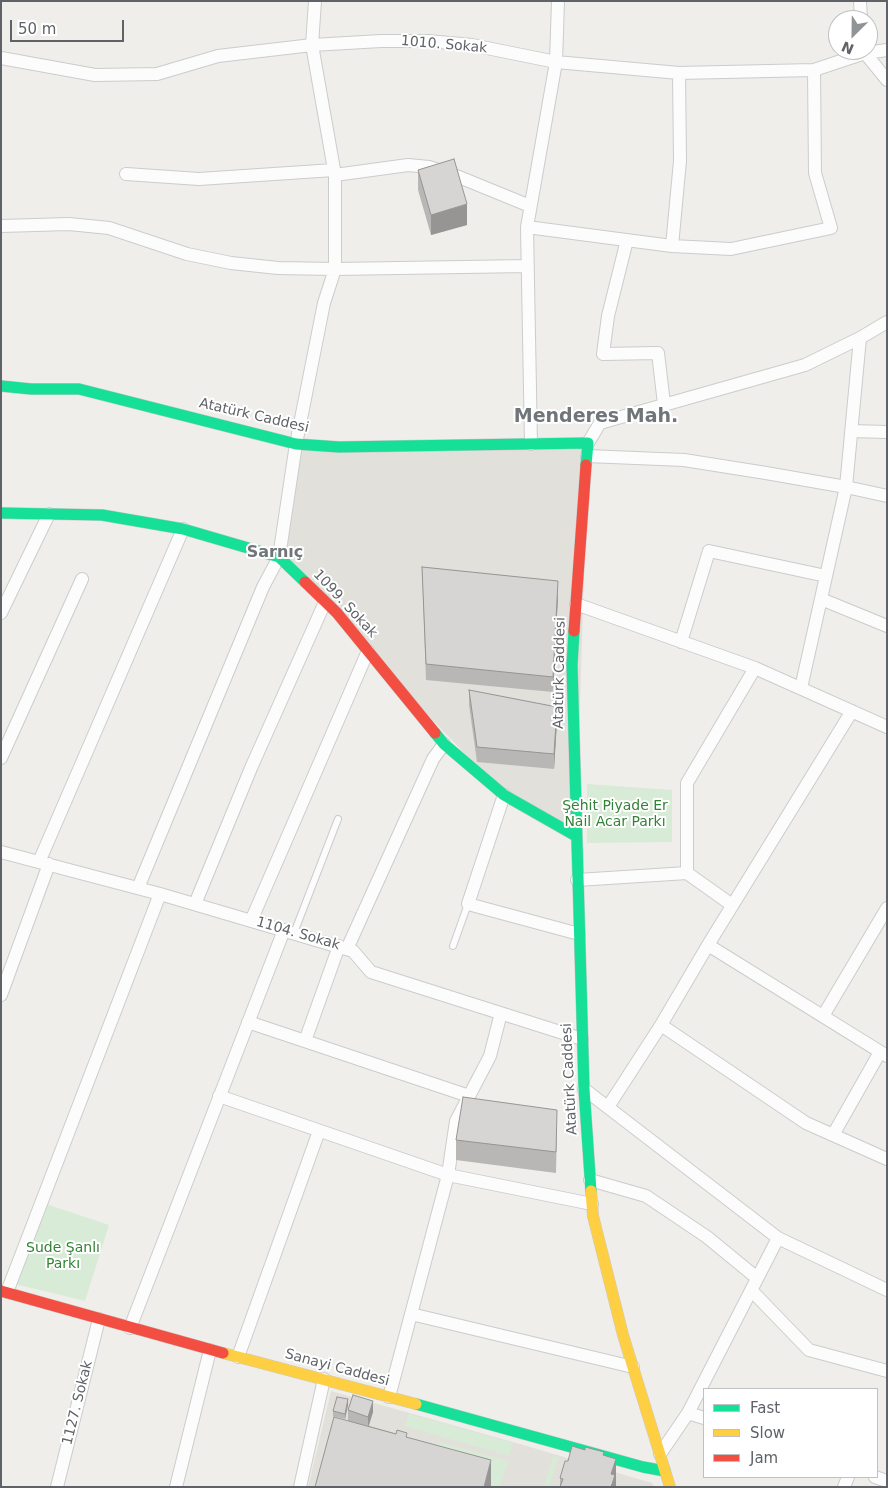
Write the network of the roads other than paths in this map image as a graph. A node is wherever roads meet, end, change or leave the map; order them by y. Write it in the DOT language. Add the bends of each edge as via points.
graph roads {
  1 [pos="315,1"];
  2 [pos="558,1"];
  3 [pos="312,45"];
  4 [pos="1,58"];
  5 [pos="842,60"];
  6 [pos="871,60"];
  7 [pos="556,62"];
  8 [pos="814,70"];
  9 [pos="678,73"];
  10 [pos="887,80"];
  11 [pos="334,173"];
  12 [pos="126,174"];
  13 [pos="530,206"];
  14 [pos="1,226"];
  15 [pos="527,227"];
  16 [pos="628,240"];
  17 [pos="672,246"];
  18 [pos="527,266"];
  19 [pos="335,269"];
  20 [pos="887,322"];
  21 [pos="860,338"];
  22 [pos="1,386"];
  23 [pos="664,404"];
  24 [pos="852,431"];
  25 [pos="887,432"];
  26 [pos="296,444"];
  27 [pos="531,444"];
  28 [pos="588,450"];
  29 [pos="846,487"];
  30 [pos="887,496"];
  31 [pos="1,513"];
  32 [pos="49,514"];
  33 [pos="183,530"];
  34 [pos="279,558"];
  35 [pos="826,576"];
  36 [pos="82,579"];
  37 [pos="821,599"];
  38 [pos="325,602"];
  39 [pos="576,604"];
  40 [pos="1,613"];
  41 [pos="887,626"];
  42 [pos="681,642"];
  43 [pos="368,651"];
  44 [pos="756,668"];
  45 [pos="801,688"];
  46 [pos="852,711"];
  47 [pos="887,727"];
  48 [pos="444,744"];
  49 [pos="1,758"];
  50 [pos="504,795"];
  51 [pos="338,819"];
  52 [pos="576,836"];
  53 [pos="1,852"];
  54 [pos="44,863"];
  55 [pos="687,873"];
  56 [pos="577,880"];
  57 [pos="138,888"];
  58 [pos="160,894"];
  59 [pos="195,904"];
  60 [pos="468,904"];
  61 [pos="732,905"];
  62 [pos="887,908"];
  63 [pos="251,921"];
  64 [pos="289,932"];
  65 [pos="579,934"];
  66 [pos="708,945"];
  67 [pos="454,946"];
  68 [pos="343,948"];
  69 [pos="1,995"];
  70 [pos="501,1013"];
  71 [pos="823,1016"];
  72 [pos="248,1022"];
  73 [pos="661,1025"];
  74 [pos="582,1039"];
  75 [pos="305,1041"];
  76 [pos="884,1054"];
  77 [pos="584,1089"];
  78 [pos="219,1096"];
  79 [pos="469,1096"];
  80 [pos="608,1107"];
  81 [pos="319,1131"];
  82 [pos="833,1135"];
  83 [pos="887,1159"];
  84 [pos="448,1175"];
  85 [pos="590,1180"];
  86 [pos="592,1204"];
  87 [pos="778,1238"];
  88 [pos="758,1278"];
  89 [pos="751,1290"];
  90 [pos="887,1290"];
  91 [pos="4,1292"];
  92 [pos="412,1314"];
  93 [pos="100,1319"];
  94 [pos="130,1328"];
  95 [pos="210,1350"];
  96 [pos="238,1357"];
  97 [pos="633,1366"];
  98 [pos="887,1371"];
  99 [pos="324,1379"];
  100 [pos="389,1397"];
  101 [pos="688,1413"];
  102 [pos="703,1418"];
  103 [pos="660,1454"];
  104 [pos="665,1471"];
  105 [pos="57,1487"];
  106 [pos="176,1487"];
  107 [pos="300,1487"];
  108 [pos="670,1487"];
  1 -- 3 [label="street"];
  2 -- 7 [label="street"];
  3 -- 4 [label="street, 1010. Sokak" via="218,56 157,74 95,75"];
  3 -- 7 [label="street, 1010. Sokak" via="428,41 472,45"];
  3 -- 11 [label="street"];
  5 -- 8 [label="street, 1010. Sokak"];
  6 -- 10 [label="street"];
  7 -- 9 [label="street, 1010. Sokak"];
  7 -- 13 [label="street"];
  8 -- 9 [label="street, 1010. Sokak"];
  8 -- 17 [label="street" via="815,172 831,228 732,249"];
  9 -- 17 [label="street" via="680,161"];
  11 -- 12 [label="street" via="200,179"];
  11 -- 13 [label="street" via="408,165 429,167"];
  11 -- 19 [label="street"];
  13 -- 15 [label="street"];
  14 -- 19 [label="street" via="69,224 109,228 187,254 232,263"];
  15 -- 16 [label="street"];
  15 -- 18 [label="street"];
  16 -- 17 [label="street"];
  16 -- 23 [label="street" via="608,316 603,354 658,353"];
  18 -- 19 [label="street"];
  18 -- 27 [label="street"];
  19 -- 26 [label="street" via="324,302"];
  20 -- 21 [label="street"];
  21 -- 23 [label="street" via="805,365"];
  21 -- 24 [label="street"];
  22 -- 26 [label="main road, Atatürk Caddesi" via="79,389"];
  23 -- 28 [label="street" via="600,423"];
  24 -- 25 [label="street"];
  24 -- 29 [label="street"];
  26 -- 27 [label="main road, Atatürk Caddesi" via="339,447"];
  26 -- 34 [label="street"];
  27 -- 28 [label="main road, Atatürk Caddesi"];
  28 -- 29 [label="street" via="684,460"];
  28 -- 39 [label="main road, Atatürk Caddesi"];
  29 -- 30 [label="street"];
  29 -- 35 [label="street"];
  31 -- 32 [label="main road, 1099. Sokak"];
  32 -- 33 [label="main road, 1099. Sokak" via="102,515"];
  32 -- 40 [label="street"];
  33 -- 34 [label="main road, 1099. Sokak"];
  33 -- 54 [label="street"];
  34 -- 38 [label="main road, 1099. Sokak"];
  34 -- 57 [label="street" via="263,587"];
  35 -- 37 [label="street"];
  35 -- 42 [label="street" via="709,551"];
  36 -- 49 [label="street"];
  37 -- 41 [label="street"];
  37 -- 45 [label="street"];
  38 -- 43 [label="main road, 1099. Sokak"];
  38 -- 59 [label="street" via="250,768"];
  39 -- 42 [label="street"];
  39 -- 52 [label="main road, Atatürk Caddesi" via="572,665"];
  42 -- 44 [label="street"];
  43 -- 48 [label="main road, 1099. Sokak"];
  43 -- 63 [label="street"];
  44 -- 45 [label="street"];
  44 -- 55 [label="street" via="687,783"];
  45 -- 46 [label="street"];
  46 -- 47 [label="street"];
  46 -- 61 [label="street"];
  48 -- 50 [label="main road, 1099. Sokak"];
  48 -- 68 [label="street" via="433,759"];
  50 -- 52 [label="main road, 1099. Sokak"];
  50 -- 60 [label="street"];
  51 -- 64 [label="lane"];
  52 -- 56 [label="main road, Atatürk Caddesi"];
  53 -- 54 [label="street, 1104. Sokak"];
  54 -- 57 [label="street, 1104. Sokak"];
  54 -- 69 [label="street"];
  55 -- 56 [label="street"];
  55 -- 61 [label="street"];
  56 -- 65 [label="main road, Atatürk Caddesi"];
  57 -- 58 [label="street, 1104. Sokak"];
  58 -- 59 [label="street, 1104. Sokak"];
  58 -- 91 [label="street"];
  59 -- 63 [label="street, 1104. Sokak"];
  60 -- 65 [label="street"];
  60 -- 67 [label="lane"];
  61 -- 66 [label="street"];
  62 -- 71 [label="street"];
  63 -- 64 [label="street, 1104. Sokak"];
  64 -- 68 [label="street, 1104. Sokak"];
  64 -- 72 [label="street"];
  65 -- 74 [label="main road, Atatürk Caddesi"];
  66 -- 71 [label="street"];
  66 -- 73 [label="street"];
  68 -- 70 [label="street, 1104. Sokak" via="354,951 371,972"];
  68 -- 75 [label="street"];
  70 -- 74 [label="street, 1104. Sokak"];
  70 -- 79 [label="street" via="490,1056"];
  71 -- 76 [label="street"];
  72 -- 75 [label="street"];
  72 -- 78 [label="street"];
  73 -- 80 [label="street"];
  73 -- 82 [label="street" via="806,1123"];
  74 -- 77 [label="main road, Atatürk Caddesi"];
  75 -- 79 [label="street"];
  76 -- 82 [label="street"];
  77 -- 80 [label="street"];
  77 -- 85 [label="main road, Atatürk Caddesi"];
  78 -- 81 [label="street"];
  78 -- 94 [label="street"];
  79 -- 84 [label="street" via="456,1121"];
  80 -- 87 [label="street"];
  81 -- 84 [label="street"];
  81 -- 96 [label="street"];
  82 -- 83 [label="street"];
  84 -- 86 [label="street"];
  84 -- 92 [label="street"];
  85 -- 86 [label="main road, Atatürk Caddesi"];
  85 -- 88 [label="street" via="646,1196 707,1237"];
  86 -- 97 [label="main road, Atatürk Caddesi"];
  87 -- 88 [label="street"];
  87 -- 90 [label="street"];
  88 -- 89 [label="street"];
  89 -- 98 [label="street" via="809,1350"];
  89 -- 101 [label="street"];
  91 -- 93 [label="main road, Sanayi Caddesi"];
  92 -- 97 [label="street"];
  92 -- 100 [label="street"];
  93 -- 94 [label="main road, Sanayi Caddesi"];
  93 -- 105 [label="street, 1127. Sokak"];
  94 -- 95 [label="main road, Sanayi Caddesi"];
  95 -- 96 [label="main road, Sanayi Caddesi"];
  95 -- 106 [label="street"];
  96 -- 99 [label="main road, Sanayi Caddesi"];
  97 -- 103 [label="main road, Atatürk Caddesi"];
  99 -- 100 [label="main road, Sanayi Caddesi"];
  99 -- 107 [label="street"];
  100 -- 104 [label="main road, Sanayi Caddesi"];
  101 -- 102 [label="street"];
  101 -- 103 [label="street"];
  103 -- 104 [label="main road, Atatürk Caddesi"];
  104 -- 108 [label="main road, Atatürk Caddesi"];
}
